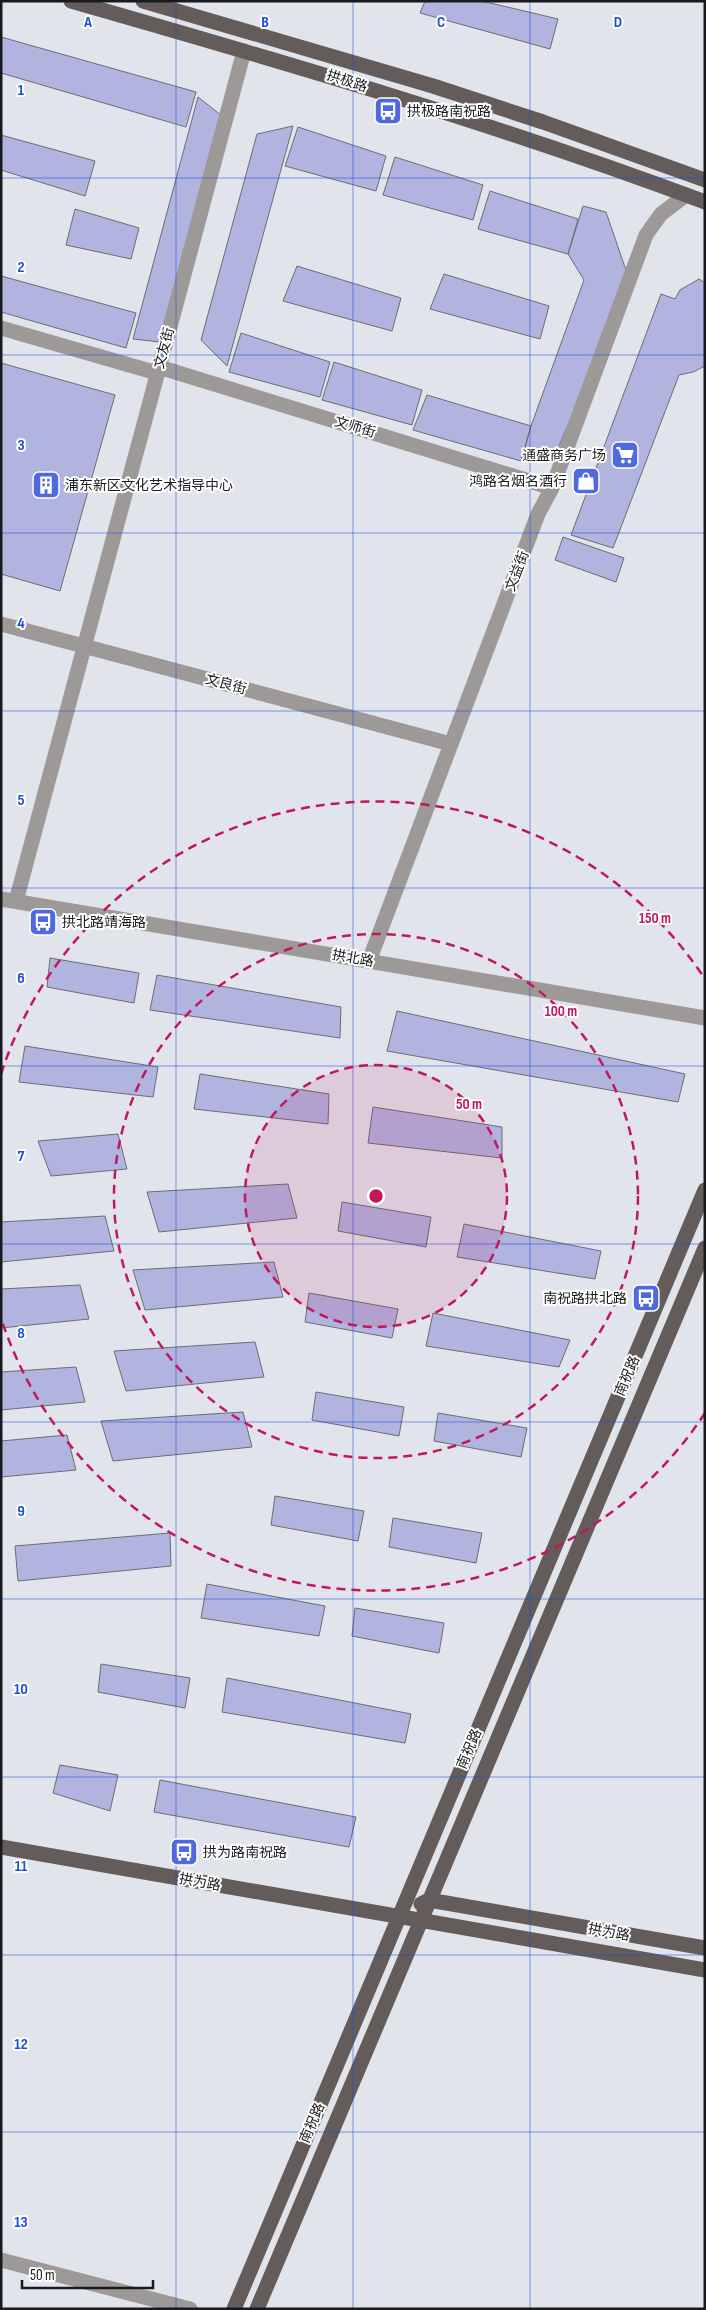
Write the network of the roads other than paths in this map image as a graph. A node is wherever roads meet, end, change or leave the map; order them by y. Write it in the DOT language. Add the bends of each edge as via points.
graph roads {
  1 [pos="71,1"];
  2 [pos="143,1"];
  3 [pos="244,51"];
  4 [pos="705,180"];
  5 [pos="686,195"];
  6 [pos="705,202"];
  7 [pos="1,328"];
  8 [pos="158,370"];
  9 [pos="552,488"];
  10 [pos="1,624"];
  11 [pos="84,646"];
  12 [pos="451,744"];
  13 [pos="8,900"];
  14 [pos="369,961"];
  15 [pos="705,1018"];
  16 [pos="705,1190"];
  17 [pos="705,1248"];
  18 [pos="1,1847"];
  19 [pos="429,1900"];
  20 [pos="399,1916"];
  21 [pos="420,1920"];
  22 [pos="705,1948"];
  23 [pos="705,1970"];
  24 [pos="1,2260"];
  25 [pos="190,2309"];
  26 [pos="234,2309"];
  27 [pos="257,2309"];
  1 -- 3 [label="main road, 拱极路"];
  2 -- 4 [label="main road, 拱极路" via="433,86"];
  3 -- 5 [label="main road, 拱极路" via="536,141"];
  3 -- 8 [label="street, 文友街"];
  5 -- 6 [label="main road, 拱极路"];
  5 -- 9 [label="street, 文益街" via="661,214 646,236"];
  7 -- 8 [label="street, 文师街"];
  8 -- 9 [label="street, 文师街"];
  8 -- 11 [label="street, 文友街"];
  9 -- 12 [label="street, 文益街" via="538,514"];
  10 -- 11 [label="street, 文良街"];
  11 -- 12 [label="street, 文良街"];
  11 -- 13 [label="street, 文友街"];
  12 -- 14 [label="street, 文益街"];
  13 -- 14 [label="street, 拱北路"];
  14 -- 15 [label="street, 拱北路"];
  16 -- 20 [label="main road, 南祝路"];
  17 -- 19 [label="main road, 南祝路"];
  18 -- 20 [label="main road, 拱为路"];
  19 -- 20 [label="main road"];
  19 -- 21 [label="main road, 南祝路"];
  19 -- 22 [label="main road, 拱为路"];
  20 -- 21 [label="main road, 拱为路"];
  20 -- 26 [label="main road, 南祝路"];
  21 -- 23 [label="main road, 拱为路"];
  21 -- 27 [label="main road, 南祝路"];
  24 -- 25 [label="street"];
}
